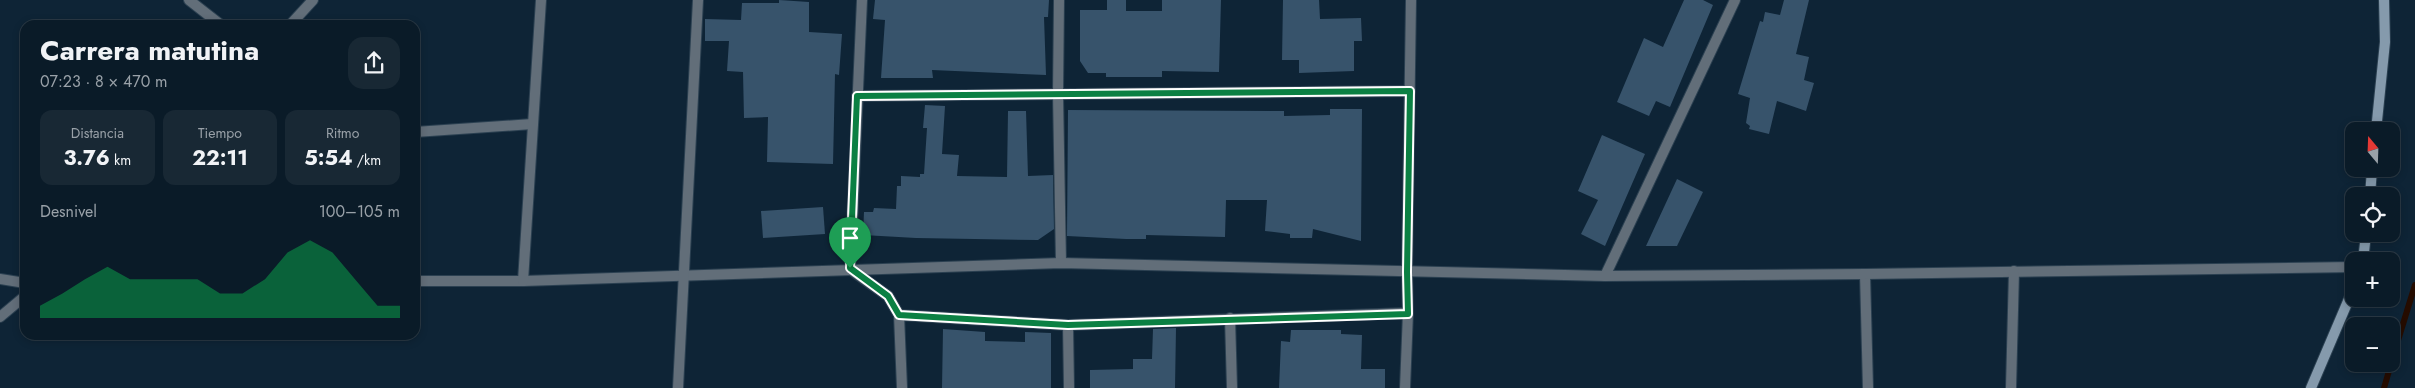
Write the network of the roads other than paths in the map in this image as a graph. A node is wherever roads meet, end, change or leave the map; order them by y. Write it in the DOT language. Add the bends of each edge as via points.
graph roads {
  1 [pos="189,0"];
  2 [pos="313,0"];
  3 [pos="541,0"];
  4 [pos="698,0"];
  5 [pos="862,0"];
  6 [pos="1060,0"];
  7 [pos="1411,0"];
  8 [pos="1735,0"];
  9 [pos="2384,0"];
  10 [pos="215,20"];
  11 [pos="295,20"];
  12 [pos="1410,91"];
  13 [pos="1058,94"];
  14 [pos="857,96"];
  15 [pos="2377,122"];
  16 [pos="532,124"];
  17 [pos="420,132"];
  18 [pos="1061,263"];
  19 [pos="2345,267"];
  20 [pos="850,268"];
  21 [pos="2014,271"];
  22 [pos="1407,272"];
  23 [pos="684,274"];
  24 [pos="1865,274"];
  25 [pos="1605,276"];
  26 [pos="0,279"];
  27 [pos="523,280"];
  28 [pos="20,281"];
  29 [pos="420,281"];
  30 [pos="20,300"];
  31 [pos="2345,307"];
  32 [pos="1408,314"];
  33 [pos="899,315"];
  34 [pos="0,318"];
  35 [pos="1230,318"];
  36 [pos="1068,325"];
  37 [pos="678,388"];
  38 [pos="902,388"];
  39 [pos="1069,388"];
  40 [pos="1232,388"];
  41 [pos="1405,388"];
  42 [pos="1868,388"];
  43 [pos="2011,388"];
  44 [pos="2311,388"];
  1 -- 10 [label="street"];
  2 -- 11 [label="street"];
  3 -- 16 [label="street"];
  4 -- 23 [label="street"];
  5 -- 14 [label="street"];
  6 -- 13 [label="street"];
  7 -- 12 [label="street"];
  8 -- 25 [label="street"];
  9 -- 15 [label="main road" via="2385,42"];
  12 -- 13 [label="street"];
  12 -- 22 [label="street"];
  13 -- 14 [label="street"];
  13 -- 18 [label="street"];
  14 -- 20 [label="street"];
  16 -- 17 [label="street"];
  16 -- 27 [label="street"];
  18 -- 20 [label="street"];
  18 -- 22 [label="street"];
  19 -- 21 [label="street"];
  20 -- 23 [label="street"];
  20 -- 33 [label="street" via="888,296"];
  21 -- 24 [label="street"];
  21 -- 43 [label="street"];
  22 -- 25 [label="street"];
  22 -- 32 [label="street"];
  23 -- 27 [label="street"];
  23 -- 37 [label="street"];
  24 -- 25 [label="street"];
  24 -- 42 [label="street"];
  26 -- 28 [label="street"];
  27 -- 29 [label="street"];
  30 -- 34 [label="street"];
  31 -- 44 [label="main road"];
  32 -- 35 [label="street"];
  32 -- 41 [label="street"];
  33 -- 36 [label="street"];
  33 -- 38 [label="street"];
  35 -- 36 [label="street"];
  35 -- 40 [label="street"];
  36 -- 39 [label="street"];
}
